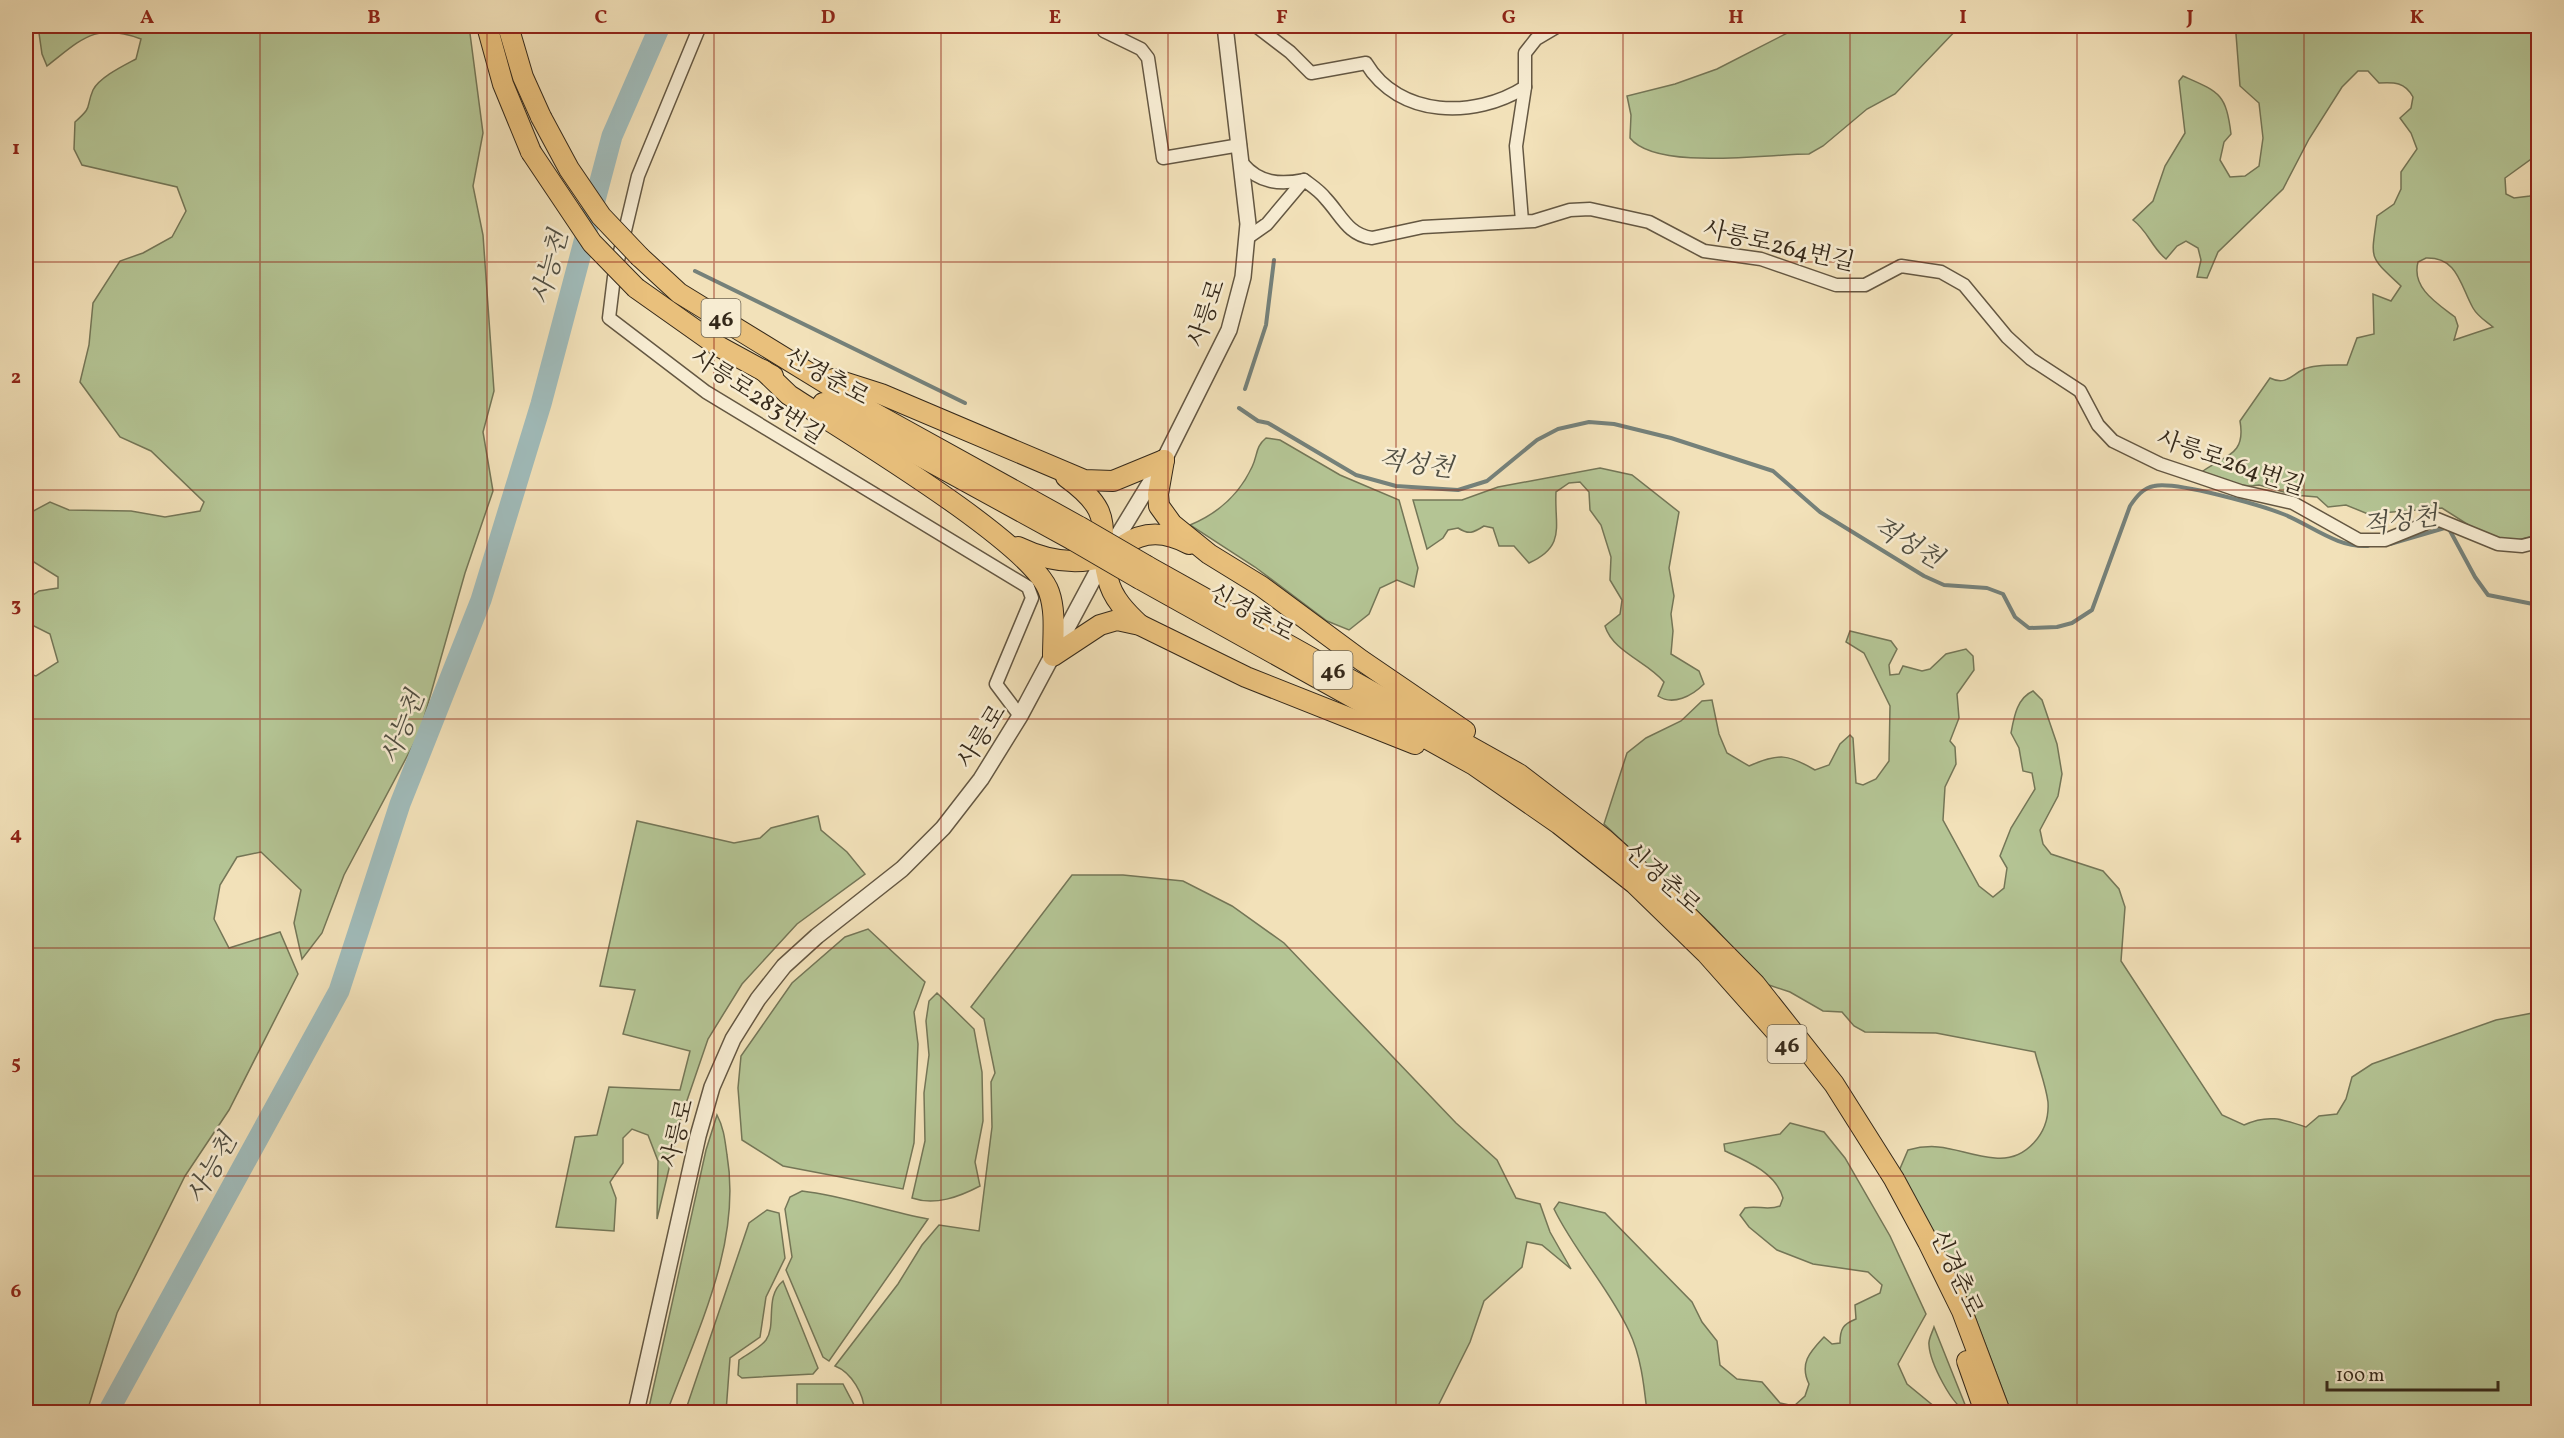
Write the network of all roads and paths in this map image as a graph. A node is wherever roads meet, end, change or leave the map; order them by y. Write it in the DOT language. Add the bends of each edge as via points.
graph roads {
  1 [pos="487,26"];
  2 [pos="508,26"];
  3 [pos="700,26"];
  4 [pos="1106,26"];
  5 [pos="1225,26"];
  6 [pos="1256,26"];
  7 [pos="1558,26"];
  8 [pos="1525,87"];
  9 [pos="1240,144"];
  10 [pos="1243,164"];
  11 [pos="1304,180"];
  12 [pos="1522,221"];
  13 [pos="1247,238"];
  14 [pos="763,370"];
  15 [pos="807,371"];
  16 [pos="1164,460"];
  17 [pos="1055,470"];
  18 [pos="1076,533"];
  19 [pos="1007,542"];
  20 [pos="2538,542"];
  21 [pos="1209,554"];
  22 [pos="1105,557"];
  23 [pos="1144,572"];
  24 [pos="1140,625"];
  25 [pos="1053,656"];
  26 [pos="1020,716"];
  27 [pos="1474,765"];
  28 [pos="1519,774"];
  29 [pos="636,1413"];
  30 [pos="1985,1413"];
  31 [pos="2000,1413"];
  1 -- 14 [label="highway, 신경춘로 / 46, bridge" via="503,84 531,152 592,243 636,288 708,340"];
  2 -- 15 [label="highway, 신경춘로 / 46, bridge" via="523,76 542,117 569,169 601,216 679,293"];
  3 -- 26 [label="street, 사릉로283번길" via="638,176 614,277 609,318 706,392 1028,587 1032,598 996,684"];
  4 -- 9 [label="street" via="1104,31 1141,49 1148,58 1163,158"];
  5 -- 9 [label="street, 사릉로"];
  6 -- 8 [label="street" via="1311,73 1366,63 1390,90 1434,109 1489,105"];
  7 -- 8 [label="street" via="1536,39 1525,52"];
  8 -- 12 [label="street" via="1516,146"];
  9 -- 10 [label="street, 사릉로"];
  10 -- 11 [label="street" via="1251,174 1269,182"];
  10 -- 13 [label="street, 사릉로" via="1248,199"];
  11 -- 12 [label="street, 사릉로264번길" via="1326,199 1347,227 1362,237 1442,225"];
  11 -- 13 [label="street" via="1268,224"];
  12 -- 20 [label="street, 사릉로264번길" via="1580,208 1634,217 1704,251 1754,257 1847,287 1865,285 1901,266 1941,272 1964,285 2026,355 2080,391 2108,437 2160,464 2293,504 2359,540 2385,540 2437,519 2498,544 2522,546"];
  13 -- 16 [label="street, 사릉로" via="1243,277 1229,330"];
  14 -- 18 [label="highway, 신경춘로 / 46"];
  14 -- 19 [label="highway" via="789,395"];
  15 -- 17 [label="highway" via="881,394"];
  15 -- 18 [label="highway, 신경춘로 / 46"];
  16 -- 17 [label="highway" via="1129,476 1100,482"];
  16 -- 21 [label="highway" via="1158,494 1160,506 1172,524"];
  16 -- 22 [label="street, 사릉로"];
  17 -- 22 [label="highway" via="1088,495 1098,509 1103,522"];
  18 -- 23 [label="highway, 신경춘로 / 46, bridge"];
  19 -- 22 [label="highway" via="1041,558 1058,561"];
  19 -- 25 [label="highway" via="1042,577 1049,591"];
  21 -- 22 [label="highway" via="1175,537 1148,534 1137,535"];
  21 -- 28 [label="highway" via="1261,586 1457,725"];
  22 -- 24 [label="highway" via="1115,596"];
  22 -- 25 [label="street, 사릉로"];
  23 -- 27 [label="highway, 신경춘로 / 46"];
  23 -- 28 [label="highway, 신경춘로 / 46"];
  24 -- 25 [label="highway" via="1117,620 1100,625"];
  24 -- 27 [label="highway" via="1246,677"];
  25 -- 26 [label="street, 사릉로"];
  26 -- 29 [label="street, 사릉로" via="981,779 943,828 885,884 800,950 758,999 733,1039 718,1070 698,1136"];
  27 -- 30 [label="highway, 신경춘로 / 46" via="1559,824 1635,884 1707,953 1792,1050 1883,1182 1925,1260 1960,1340"];
  28 -- 31 [label="highway, 신경춘로 / 46" via="1604,839 1672,900 1755,984 1834,1084 1928,1242 1962,1311"];
}
